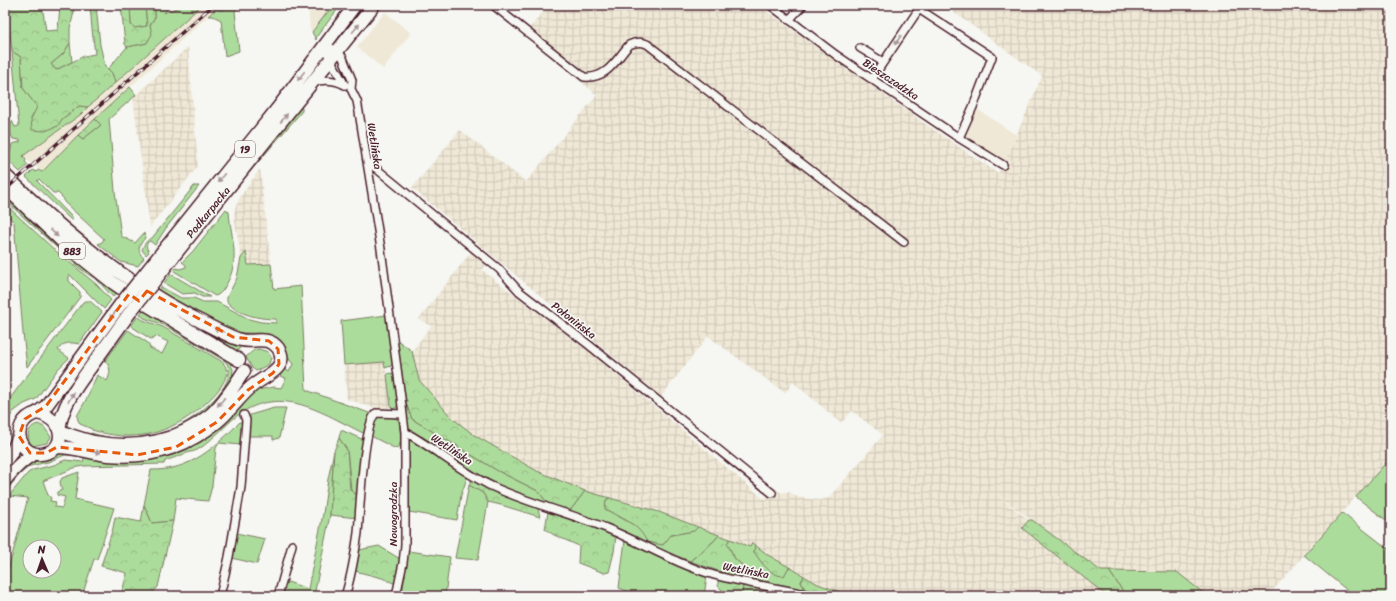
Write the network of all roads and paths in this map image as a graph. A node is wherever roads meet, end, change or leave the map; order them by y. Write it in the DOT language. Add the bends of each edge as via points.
graph roads {
  1 [pos="355,5"];
  2 [pos="374,5"];
  3 [pos="493,5"];
  4 [pos="770,5"];
  5 [pos="803,5"];
  6 [pos="920,7"];
  7 [pos="789,20"];
  8 [pos="324,45"];
  9 [pos="860,48"];
  10 [pos="334,55"];
  11 [pos="883,62"];
  12 [pos="872,79"];
  13 [pos="312,82"];
  14 [pos="348,87"];
  15 [pos="959,138"];
  16 [pos="367,161"];
  17 [pos="1003,165"];
  18 [pos="5,175"];
  19 [pos="5,187"];
  20 [pos="904,242"];
  21 [pos="168,254"];
  22 [pos="256,340"];
  23 [pos="241,365"];
  24 [pos="260,380"];
  25 [pos="38,413"];
  26 [pos="402,414"];
  27 [pos="244,415"];
  28 [pos="60,430"];
  29 [pos="405,432"];
  30 [pos="19,436"];
  31 [pos="57,447"];
  32 [pos="34,454"];
  33 [pos="5,461"];
  34 [pos="5,480"];
  35 [pos="772,493"];
  36 [pos="292,545"];
  37 [pos="220,596"];
  38 [pos="278,596"];
  39 [pos="345,596"];
  40 [pos="396,596"];
  41 [pos="815,596"];
  1 -- 8 [label="main road, Podkarpacka / 19"];
  10 -- 2 [label="main road, Podkarpacka / 19, one-way"];
  3 -- 20 [label="street" via="584,77 599,76 629,45 638,42 647,44"];
  4 -- 7 [label="street, Bieszczadzka"];
  5 -- 7 [label="street"];
  6 -- 11 [label="street, one-way"];
  6 -- 15 [label="street" via="992,57"];
  7 -- 12 [label="street, Bieszczadzka"];
  8 -- 10 [label="street, Wetlińska"];
  8 -- 10 [label="street"];
  8 -- 21 [label="main road, Podkarpacka / 19, one-way"];
  9 -- 11 [label="street"];
  10 -- 13 [label="main road, Podkarpacka / 19"];
  10 -- 14 [label="street, Wetlińska"];
  10 -- 14 [label="street, Wetlińska" via="352,80"];
  11 -- 12 [label="street"];
  12 -- 15 [label="street, Bieszczadzka"];
  13 -- 14 [label="street" via="327,79"];
  21 -- 13 [label="main road, Podkarpacka / 19, one-way"];
  14 -- 16 [label="street, Wetlińska" via="359,112"];
  15 -- 17 [label="street, Bieszczadzka"];
  16 -- 26 [label="street, Wetlińska"];
  16 -- 35 [label="street, Połonińska" via="498,269 519,291"];
  22 -- 18 [label="main road, 883, one-way" via="233,337 157,297 122,275 61,228"];
  19 -- 23 [label="main road, 883, one-way" via="68,247 112,282"];
  21 -- 25 [label="main road, Podkarpacka / 19, one-way, bridge" via="120,305 46,406"];
  28 -- 21 [label="main road, Podkarpacka / 19, one-way, bridge" via="63,411 78,384 131,311"];
  22 -- 23 [label="main road" via="245,348 240,356"];
  22 -- 24 [label="main road, 883" via="274,344 281,360 273,373"];
  23 -- 24 [label="main road, 883" via="247,375"];
  23 -- 28 [label="main road, one-way" via="222,402 210,414 174,436 152,443 109,445 66,434"];
  31 -- 24 [label="main road, 883, one-way" via="120,456 154,453 176,447 218,422"];
  25 -- 28 [label="main road" via="49,418"];
  25 -- 30 [label="main road, 19" via="25,419"];
  26 -- 29 [label="street, Wetlińska"];
  26 -- 39 [label="street" via="373,415 363,473 358,534"];
  27 -- 37 [label="street" via="246,420 241,487"];
  28 -- 31 [label="main road, 19"];
  29 -- 40 [label="street, Nowogrodzka" via="405,545"];
  29 -- 41 [label="street, Wetlińska" via="470,474 517,497 603,527 712,574"];
  30 -- 32 [label="main road" via="26,449"];
  30 -- 33 [label="main road, 19"];
  31 -- 32 [label="main road" via="46,453"];
  32 -- 34 [label="main road" via="26,458"];
  36 -- 38 [label="street"];
}
